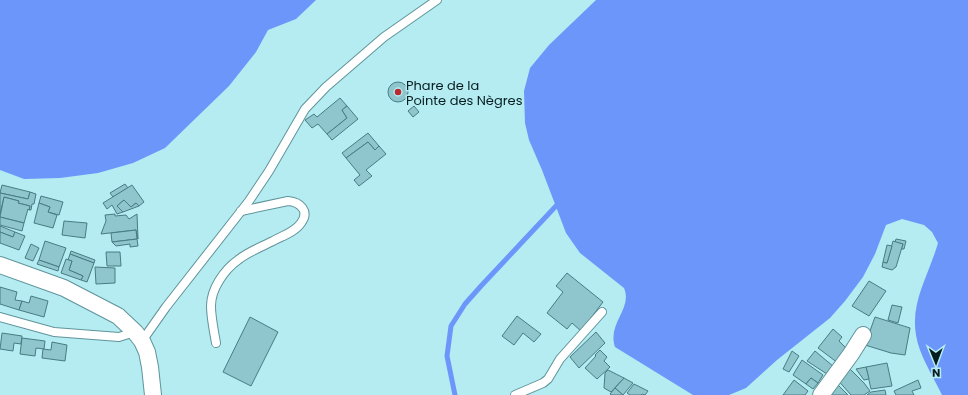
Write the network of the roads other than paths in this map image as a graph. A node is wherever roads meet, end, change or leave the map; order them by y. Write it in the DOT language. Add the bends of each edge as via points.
graph roads {
  1 [pos="437,0"];
  2 [pos="241,211"];
  3 [pos="0,265"];
  4 [pos="602,312"];
  5 [pos="0,317"];
  6 [pos="863,335"];
  7 [pos="138,337"];
  8 [pos="216,343"];
  9 [pos="153,395"];
  10 [pos="515,395"];
  11 [pos="821,395"];
  1 -- 2 [label="lane" via="384,37 314,97 299,117 269,171"];
  2 -- 7 [label="lane" via="166,307"];
  2 -- 8 [label="lane" via="294,201 305,214 297,228 238,260 218,283 212,295 211,307"];
  3 -- 7 [label="street" via="64,288 118,316"];
  4 -- 10 [label="lane" via="560,359 543,383"];
  5 -- 7 [label="lane" via="54,332"];
  6 -- 11 [label="street"];
  7 -- 9 [label="street" via="147,352"];
}
